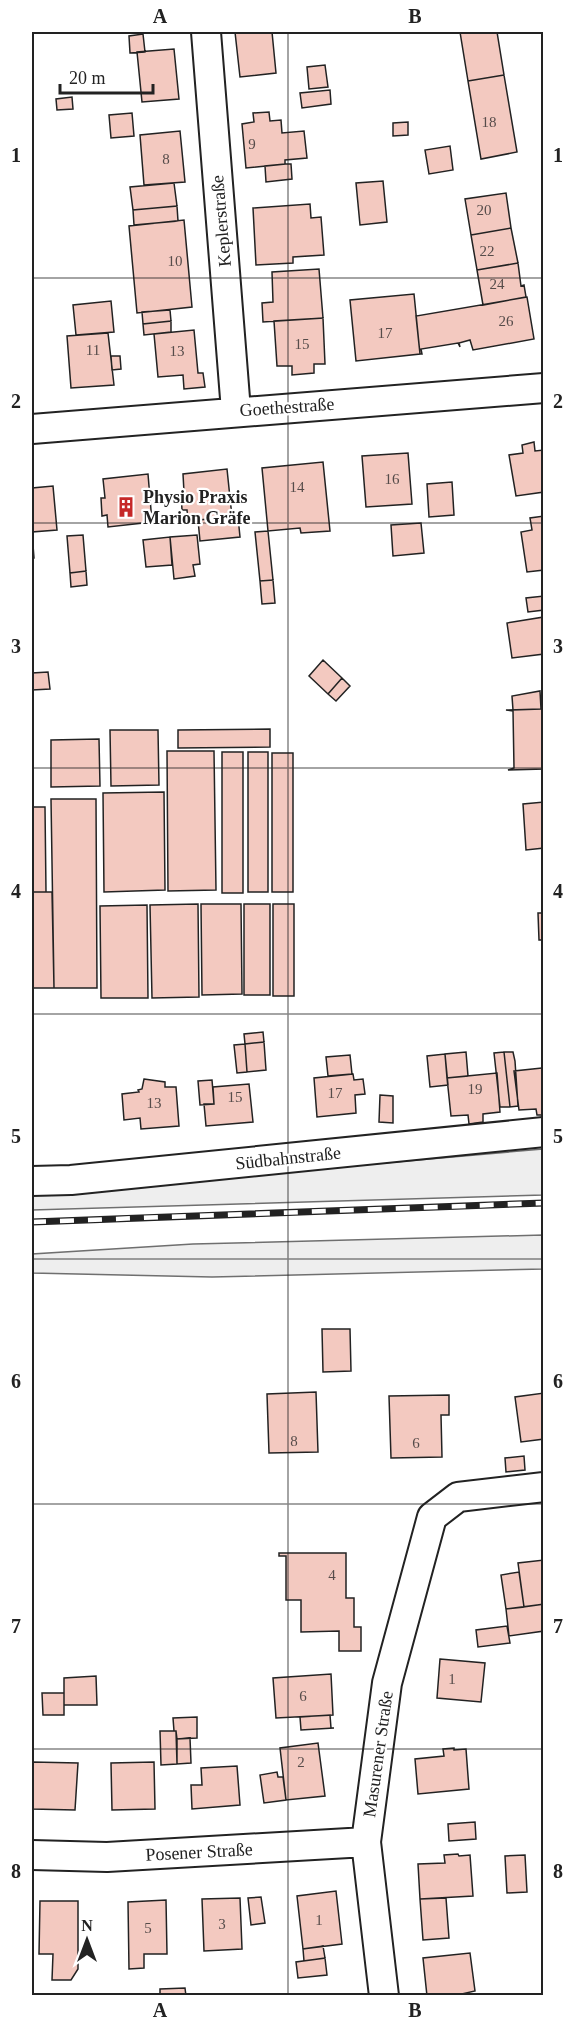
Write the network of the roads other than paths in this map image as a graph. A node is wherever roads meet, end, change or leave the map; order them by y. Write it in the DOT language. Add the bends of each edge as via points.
graph roads {
  1 [pos="206,32"];
  2 [pos="543,388"];
  3 [pos="236,411"];
  4 [pos="32,429"];
  5 [pos="543,1132"];
  6 [pos="32,1181"];
  7 [pos="543,1487"];
  8 [pos="366,1842"];
  9 [pos="32,1855"];
  10 [pos="384,1995"];
  1 -- 3 [label="street, Keplerstraße"];
  2 -- 3 [label="street, Goethestraße"];
  3 -- 4 [label="street, Goethestraße"];
  5 -- 6 [label="street, Südbahnstraße"];
  7 -- 8 [label="street, Masurener Straße" via="458,1497 432,1517 387,1683"];
  8 -- 9 [label="street, Posener Straße" via="107,1857"];
  8 -- 10 [label="street, Masurener Straße"];
}
